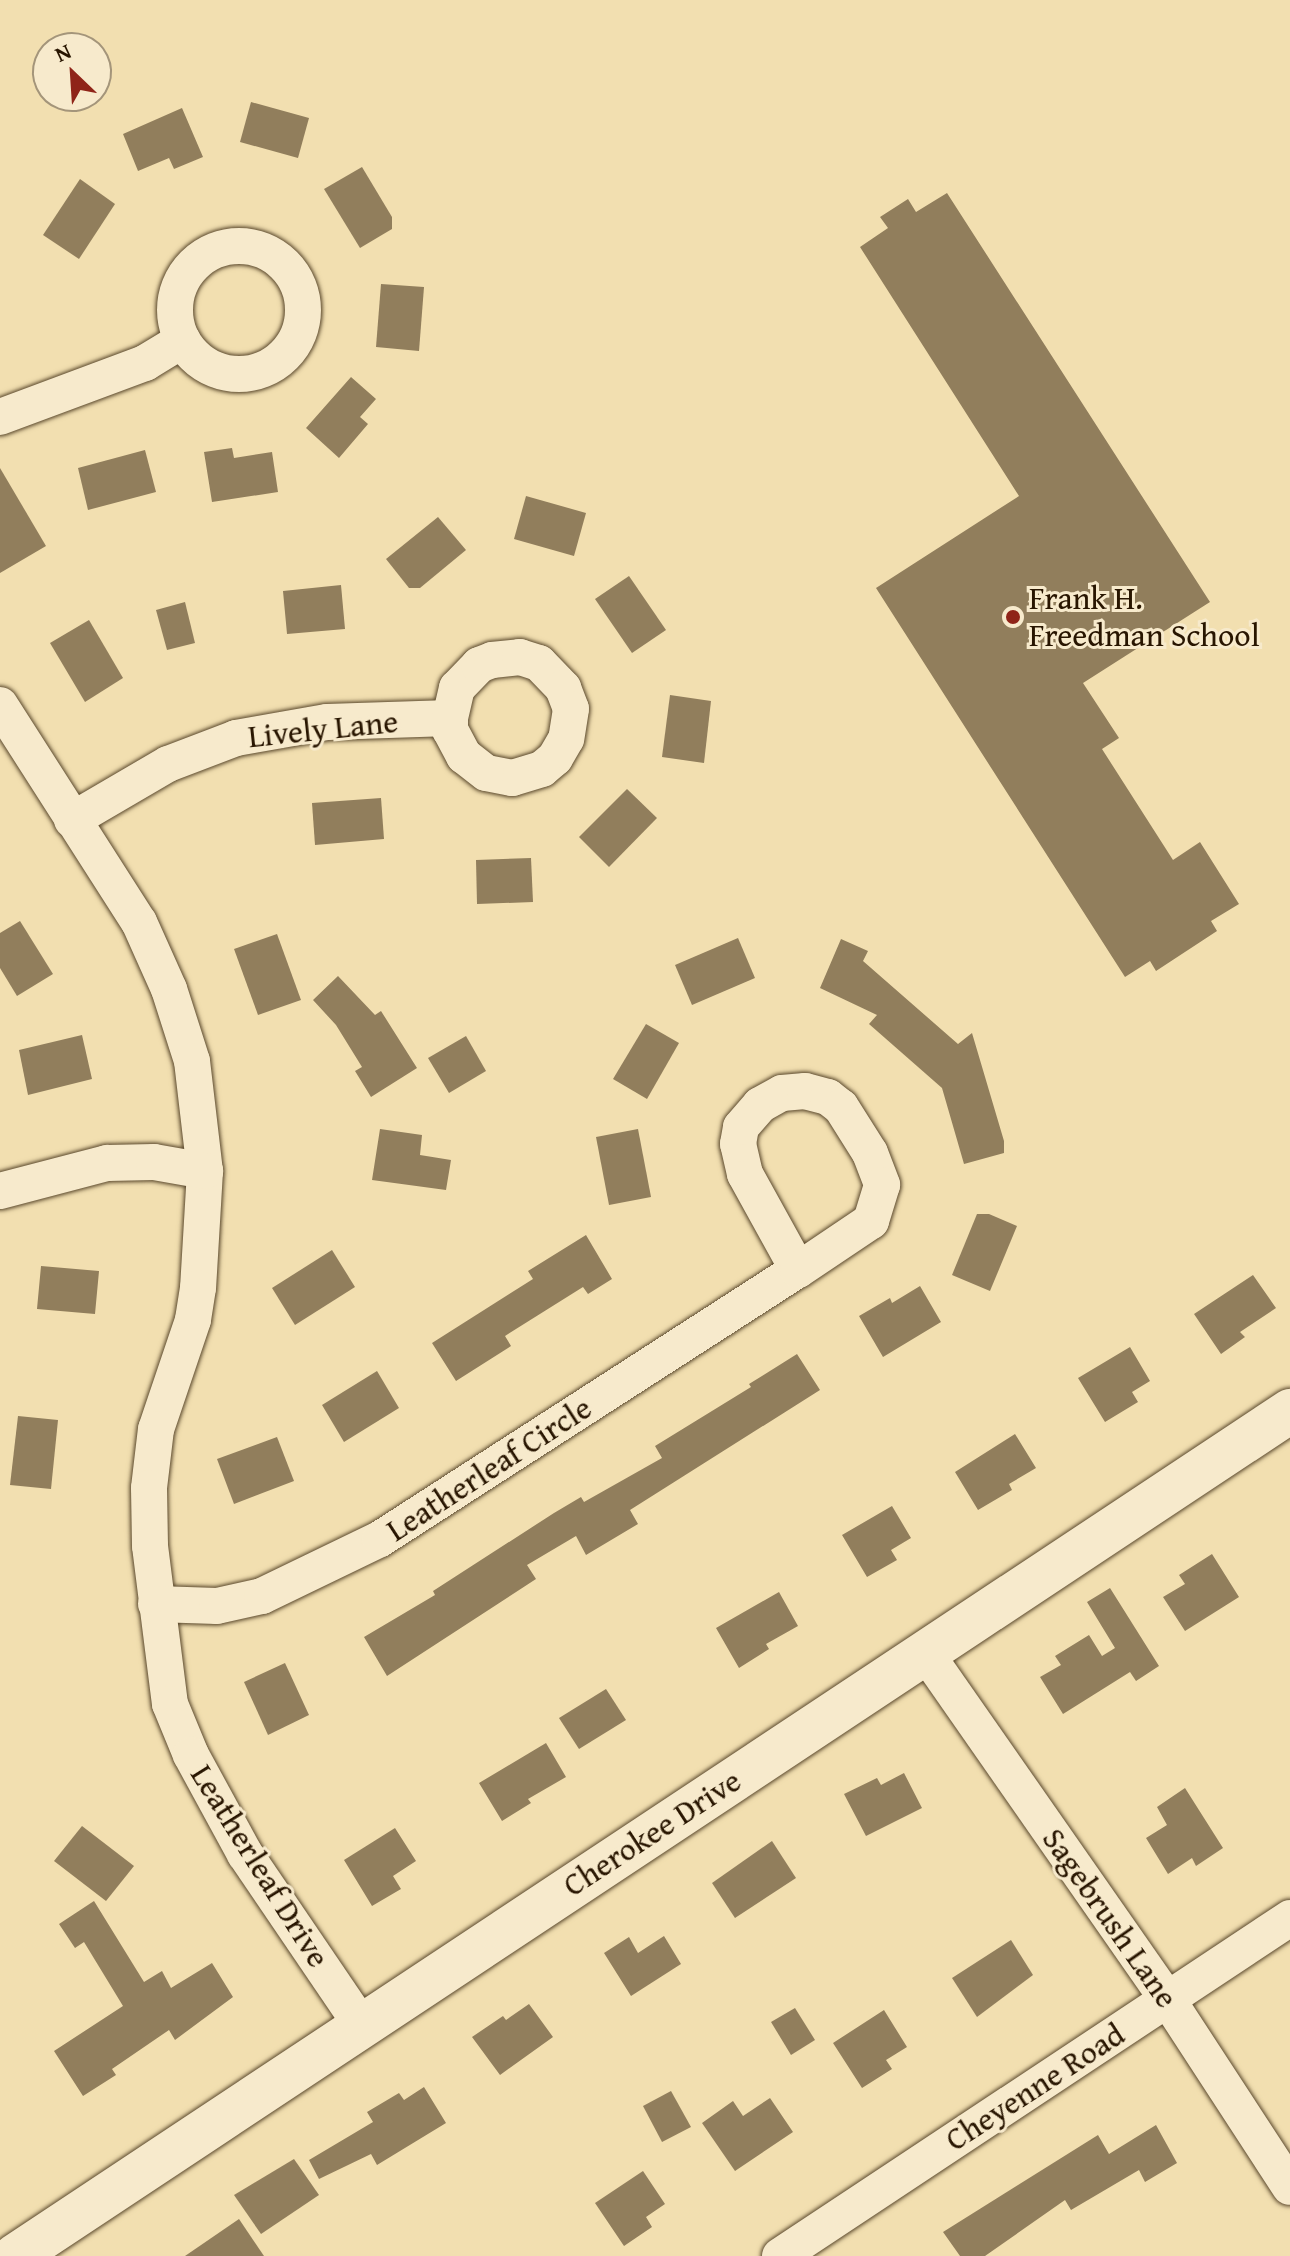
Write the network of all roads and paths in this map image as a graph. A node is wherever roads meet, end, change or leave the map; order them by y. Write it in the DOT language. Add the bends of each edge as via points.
graph roads {
  1 [pos="183,340"];
  2 [pos="0,417"];
  3 [pos="0,705"];
  4 [pos="450,718"];
  5 [pos="72,820"];
  6 [pos="205,1171"];
  7 [pos="0,1191"];
  8 [pos="798,1270"];
  9 [pos="1290,1411"];
  10 [pos="156,1604"];
  11 [pos="925,1652"];
  12 [pos="1290,1918"];
  13 [pos="1168,2000"];
  14 [pos="361,2025"];
  15 [pos="1290,2187"];
  16 [pos="15,2256"];
  17 [pos="780,2256"];
  1 -- 2 [label="street" via="145,363"];
  3 -- 5 [label="street, Leatherleaf Drive"];
  4 -- 5 [label="street, Lively Lane" via="327,722 236,738 168,764"];
  5 -- 6 [label="street, Leatherleaf Drive" via="139,922 169,989 192,1061"];
  6 -- 7 [label="street" via="154,1162 107,1163"];
  6 -- 10 [label="street, Leatherleaf Drive" via="193,1320 163,1404 151,1458 148,1517"];
  8 -- 8 [label="street, Leatherleaf Circle" via="745,1174 738,1144 741,1127 760,1105 782,1093 805,1091 841,1107 870,1153 882,1185 871,1221"];
  8 -- 10 [label="street, Leatherleaf Circle" via="380,1539 262,1596 217,1606"];
  9 -- 11 [label="street, Cherokee Drive"];
  10 -- 14 [label="street, Leatherleaf Drive" via="170,1704 191,1755 245,1854"];
  11 -- 13 [label="street, Sagebrush Lane"];
  11 -- 14 [label="street, Cherokee Drive"];
  12 -- 13 [label="street, Cheyenne Road"];
  13 -- 15 [label="street, Sagebrush Lane"];
  13 -- 17 [label="street, Cheyenne Road"];
  14 -- 16 [label="street, Cherokee Drive"];
}
